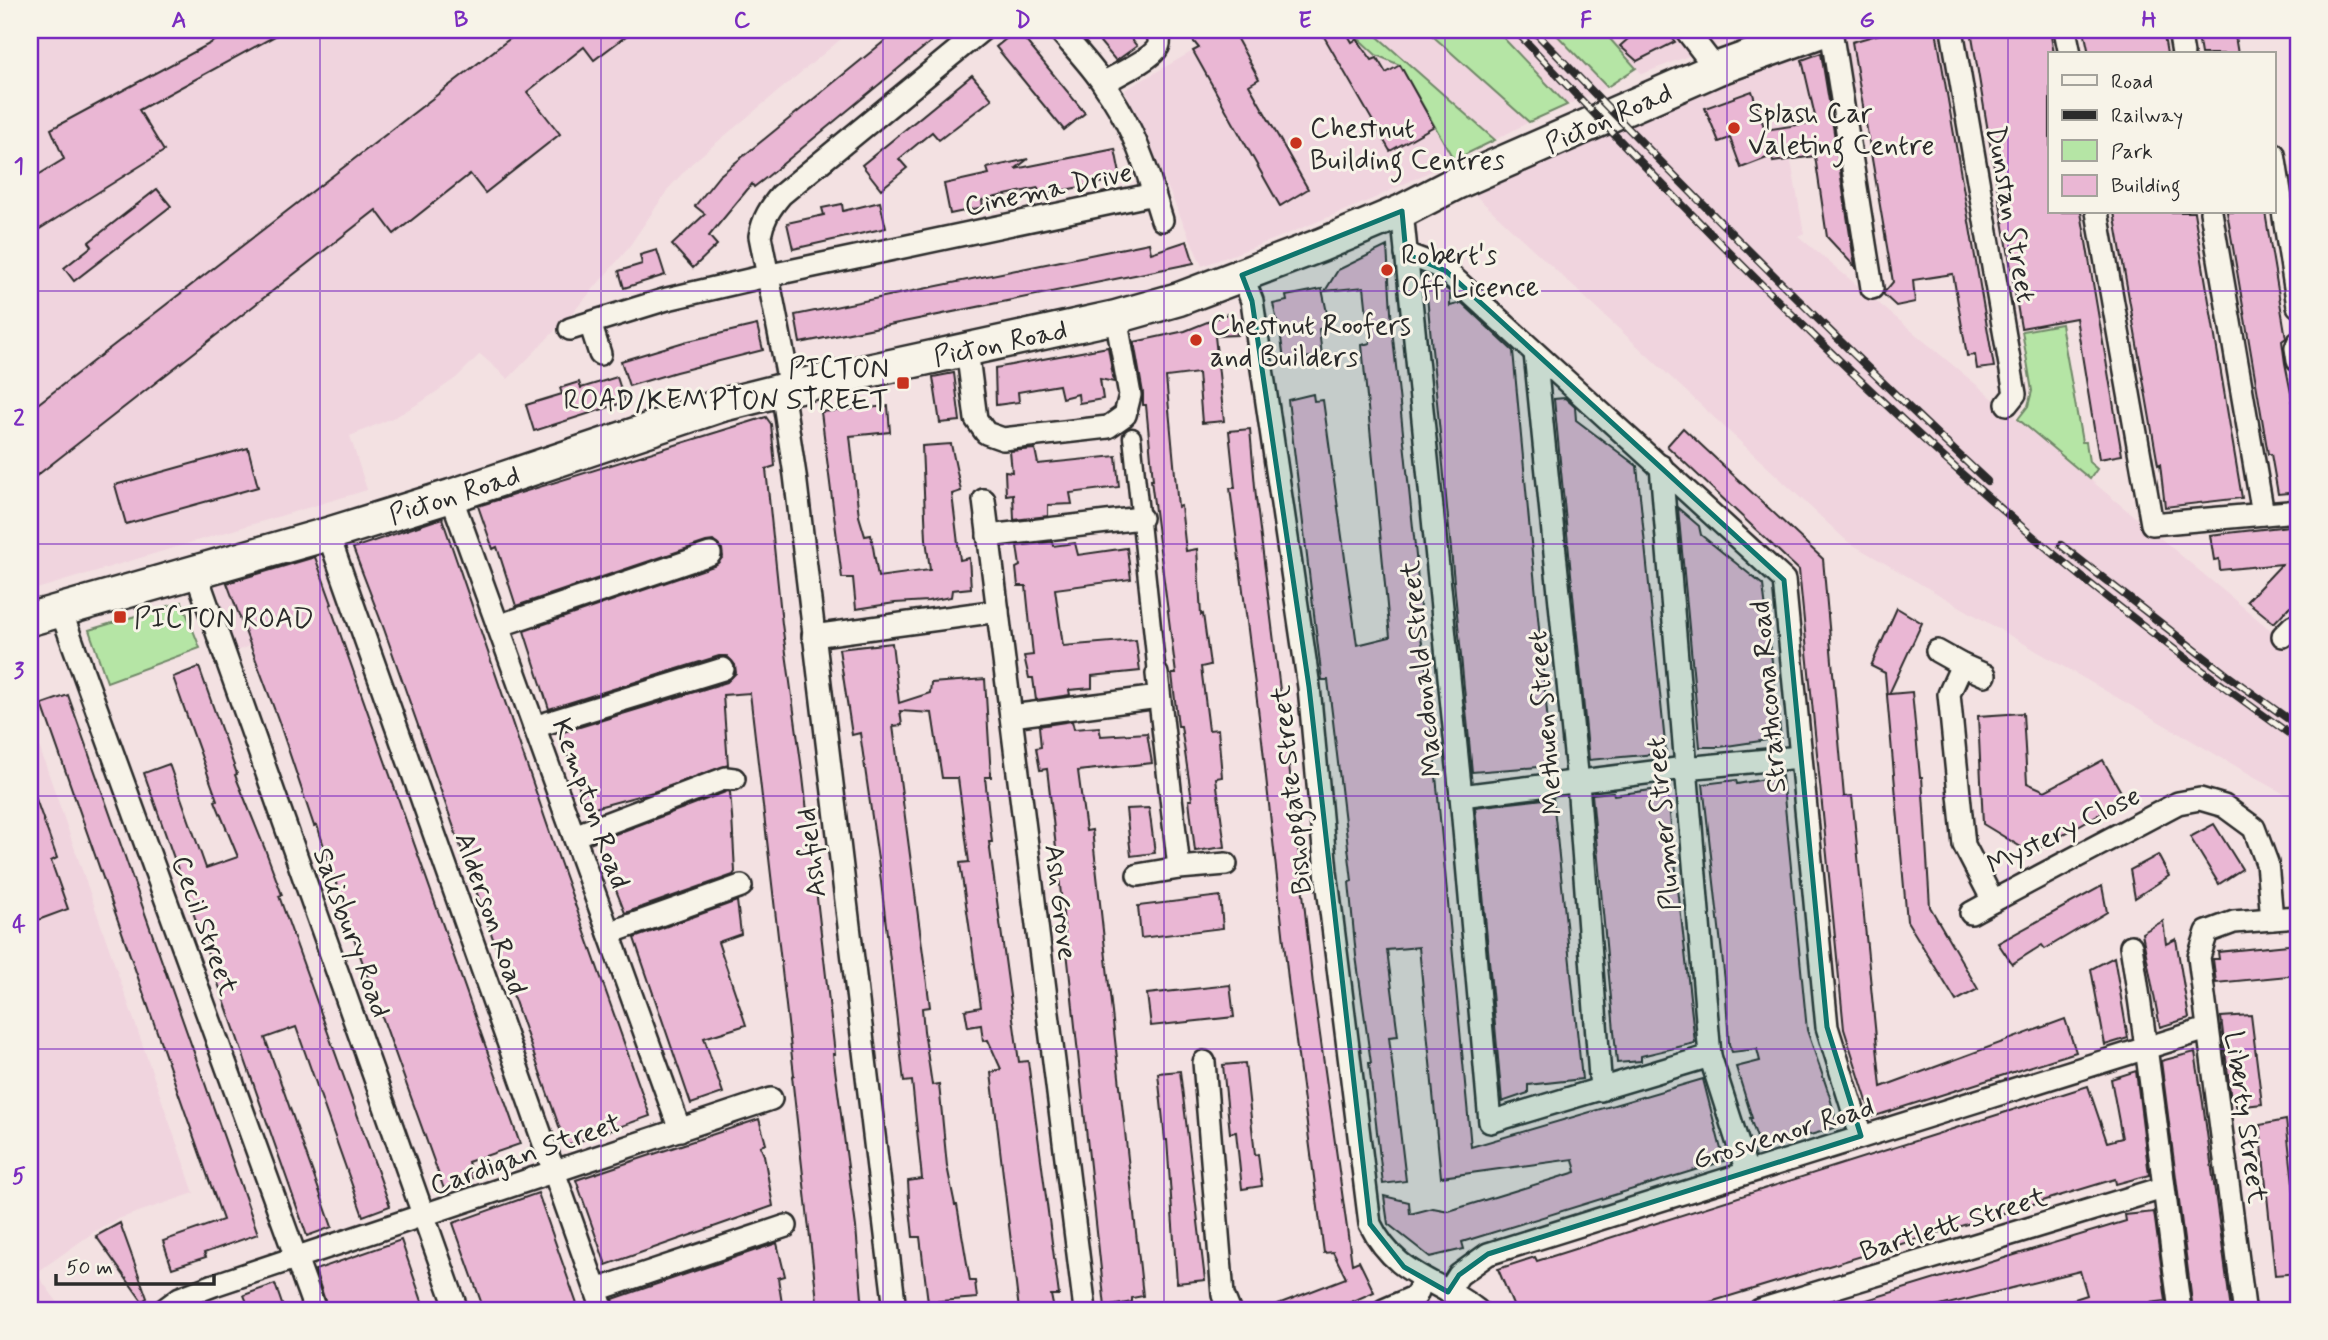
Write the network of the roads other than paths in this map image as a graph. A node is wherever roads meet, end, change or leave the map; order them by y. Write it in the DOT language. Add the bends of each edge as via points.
graph roads {
  1 [pos="982,30"];
  2 [pos="1059,30"];
  3 [pos="1156,30"];
  4 [pos="1686,30"];
  5 [pos="1824,30"];
  6 [pos="1831,30"];
  7 [pos="1952,30"];
  8 [pos="2065,30"];
  9 [pos="2179,30"];
  10 [pos="2070,52"];
  11 [pos="2183,52"];
  12 [pos="1716,69"];
  13 [pos="1103,83"];
  14 [pos="2276,167"];
  15 [pos="1154,194"];
  16 [pos="1402,211"];
  17 [pos="2097,214"];
  18 [pos="2210,214"];
  19 [pos="1162,220"];
  20 [pos="1406,254"];
  21 [pos="1242,275"];
  22 [pos="766,276"];
  23 [pos="1872,288"];
  24 [pos="2298,306"];
  25 [pos="1116,317"];
  26 [pos="2298,343"];
  27 [pos="967,349"];
  28 [pos="1535,353"];
  29 [pos="600,355"];
  30 [pos="2298,361"];
  31 [pos="786,389"];
  32 [pos="2007,404"];
  33 [pos="1132,437"];
  34 [pos="1661,466"];
  35 [pos="451,496"];
  36 [pos="984,500"];
  37 [pos="2298,511"];
  38 [pos="2263,514"];
  39 [pos="1141,518"];
  40 [pos="328,534"];
  41 [pos="988,536"];
  42 [pos="710,554"];
  43 [pos="197,573"];
  44 [pos="61,611"];
  45 [pos="998,611"];
  46 [pos="30,619"];
  47 [pos="498,626"];
  48 [pos="813,636"];
  49 [pos="1937,651"];
  50 [pos="1962,665"];
  51 [pos="723,669"];
  52 [pos="1157,674"];
  53 [pos="1985,675"];
  54 [pos="1159,697"];
  55 [pos="1011,716"];
  56 [pos="534,727"];
  57 [pos="1801,757"];
  58 [pos="1685,768"];
  59 [pos="734,779"];
  60 [pos="1578,783"];
  61 [pos="1461,796"];
  62 [pos="574,836"];
  63 [pos="1226,864"];
  64 [pos="1178,868"];
  65 [pos="1138,875"];
  66 [pos="741,886"];
  67 [pos="1993,901"];
  68 [pos="1971,913"];
  69 [pos="2298,917"];
  70 [pos="2272,919"];
  71 [pos="609,933"];
  72 [pos="2131,946"];
  73 [pos="2207,1029"];
  74 [pos="2148,1049"];
  75 [pos="1710,1056"];
  76 [pos="1204,1062"];
  77 [pos="1601,1090"];
  78 [pos="771,1099"];
  79 [pos="680,1130"];
  80 [pos="1861,1136"];
  81 [pos="554,1172"];
  82 [pos="1747,1172"];
  83 [pos="2163,1188"];
  84 [pos="424,1216"];
  85 [pos="786,1226"];
  86 [pos="297,1259"];
  87 [pos="1423,1279"];
  88 [pos="1448,1292"];
  89 [pos="599,1300"];
  90 [pos="164,1310"];
  91 [pos="315,1310"];
  92 [pos="457,1310"];
  93 [pos="895,1310"];
  94 [pos="1085,1310"];
  95 [pos="1228,1310"];
  96 [pos="1384,1310"];
  97 [pos="1477,1310"];
  98 [pos="1760,1310"];
  99 [pos="2180,1310"];
  100 [pos="2246,1310"];
  1 -- 22 [label="street" via="781,195 763,221 760,236"];
  2 -- 13 [label="street, Cinema Drive"];
  3 -- 13 [label="street" via="1158,46 1152,54"];
  4 -- 12 [label="street"];
  5 -- 12 [label="main road, Picton Road"];
  6 -- 23 [label="street"];
  7 -- 32 [label="street, Dunstan Street" via="2015,394"];
  8 -- 10 [label="street"];
  9 -- 11 [label="street"];
  12 -- 16 [label="main road, Picton Road"];
  13 -- 15 [label="street, Cinema Drive" via="1124,118"];
  14 -- 24 [label="street"];
  15 -- 19 [label="street"];
  15 -- 22 [label="street, Cinema Drive"];
  16 -- 20 [label="street, Macdonald Street"];
  16 -- 21 [label="main road, Picton Road"];
  17 -- 38 [label="street" via="2152,524"];
  18 -- 38 [label="street"];
  20 -- 28 [label="street, Strathcona Road" via="1446,271"];
  20 -- 61 [label="street, Macdonald Street"];
  21 -- 25 [label="main road, Picton Road"];
  21 -- 87 [label="street, Bishopgate Street" via="1252,300 1309,687 1327,884 1370,1224 1390,1254"];
  22 -- 29 [label="street, Cinema Drive" via="580,326"];
  22 -- 31 [label="street"];
  25 -- 27 [label="main road, Picton Road"];
  25 -- 27 [label="street" via="1130,395 1125,415 1108,427 1003,439 986,433 976,419"];
  26 -- 30 [label="street"];
  27 -- 31 [label="main road, Picton Road"];
  28 -- 34 [label="street, Strathcona Road"];
  28 -- 60 [label="street, Methuen Street"];
  31 -- 35 [label="main road, Picton Road" via="722,405"];
  31 -- 48 [label="street, Ashfield"];
  33 -- 39 [label="street"];
  34 -- 57 [label="street, Strathcona Road" via="1784,580"];
  34 -- 58 [label="street, Plumer Street"];
  35 -- 40 [label="main road, Picton Road"];
  35 -- 47 [label="street, Kempton Road"];
  36 -- 41 [label="street, Ash Grove"];
  37 -- 38 [label="street"];
  39 -- 41 [label="street"];
  39 -- 52 [label="street"];
  40 -- 43 [label="main road, Picton Road"];
  40 -- 81 [label="street, Alderson Road"];
  41 -- 45 [label="street, Ash Grove"];
  42 -- 47 [label="street"];
  43 -- 44 [label="main road, Picton Road"];
  43 -- 84 [label="street, Salisbury Road"];
  44 -- 46 [label="main road, Picton Road"];
  44 -- 86 [label="street, Cecil Street"];
  45 -- 48 [label="street"];
  45 -- 55 [label="street, Ash Grove"];
  47 -- 56 [label="street, Kempton Road"];
  48 -- 93 [label="street, Ashfield"];
  49 -- 50 [label="street"];
  50 -- 53 [label="street"];
  50 -- 67 [label="street, Mystery Close" via="1949,694 1964,845"];
  51 -- 56 [label="street"];
  52 -- 54 [label="street"];
  54 -- 55 [label="street"];
  54 -- 64 [label="street"];
  55 -- 94 [label="street, Ash Grove"];
  56 -- 62 [label="street, Kempton Road"];
  57 -- 58 [label="street"];
  57 -- 80 [label="street, Strathcona Road" via="1827,1027"];
  58 -- 60 [label="street"];
  58 -- 75 [label="street, Plumer Street"];
  59 -- 62 [label="street" via="726,778"];
  60 -- 61 [label="street"];
  60 -- 77 [label="street, Methuen Street"];
  61 -- 77 [label="street, Macdonald Street" via="1490,1122"];
  62 -- 71 [label="street, Kempton Road"];
  63 -- 64 [label="street"];
  64 -- 65 [label="street"];
  66 -- 71 [label="street"];
  67 -- 68 [label="street"];
  67 -- 70 [label="street, Mystery Close" via="2178,803 2200,799 2224,806 2254,828 2267,863"];
  69 -- 70 [label="street"];
  70 -- 73 [label="street, Liberty Street" via="2234,922 2207,932 2199,957"];
  71 -- 79 [label="street, Kempton Road"];
  72 -- 74 [label="street"];
  73 -- 74 [label="street, Grosvenor Road"];
  73 -- 100 [label="street, Liberty Street"];
  74 -- 80 [label="street, Grosvenor Road"];
  74 -- 83 [label="street"];
  75 -- 77 [label="street"];
  75 -- 82 [label="street, Plumer Street"];
  76 -- 95 [label="street" via="1223,1295"];
  78 -- 79 [label="street, Cardigan Street"];
  79 -- 81 [label="street, Cardigan Street"];
  80 -- 82 [label="street, Grosvenor Road"];
  81 -- 84 [label="street, Cardigan Street"];
  81 -- 89 [label="street, Alderson Road"];
  82 -- 88 [label="street, Grosvenor Road" via="1488,1254 1459,1275"];
  83 -- 98 [label="street, Bartlett Street"];
  83 -- 99 [label="street"];
  84 -- 86 [label="street, Cardigan Street"];
  84 -- 92 [label="street, Salisbury Road"];
  85 -- 89 [label="street"];
  86 -- 90 [label="street, Cardigan Street" via="180,1298"];
  86 -- 91 [label="street, Cecil Street"];
  87 -- 88 [label="street, Bishopgate Street"];
  87 -- 96 [label="street" via="1416,1296"];
  88 -- 97 [label="street, Bishopgate Street"];
}
